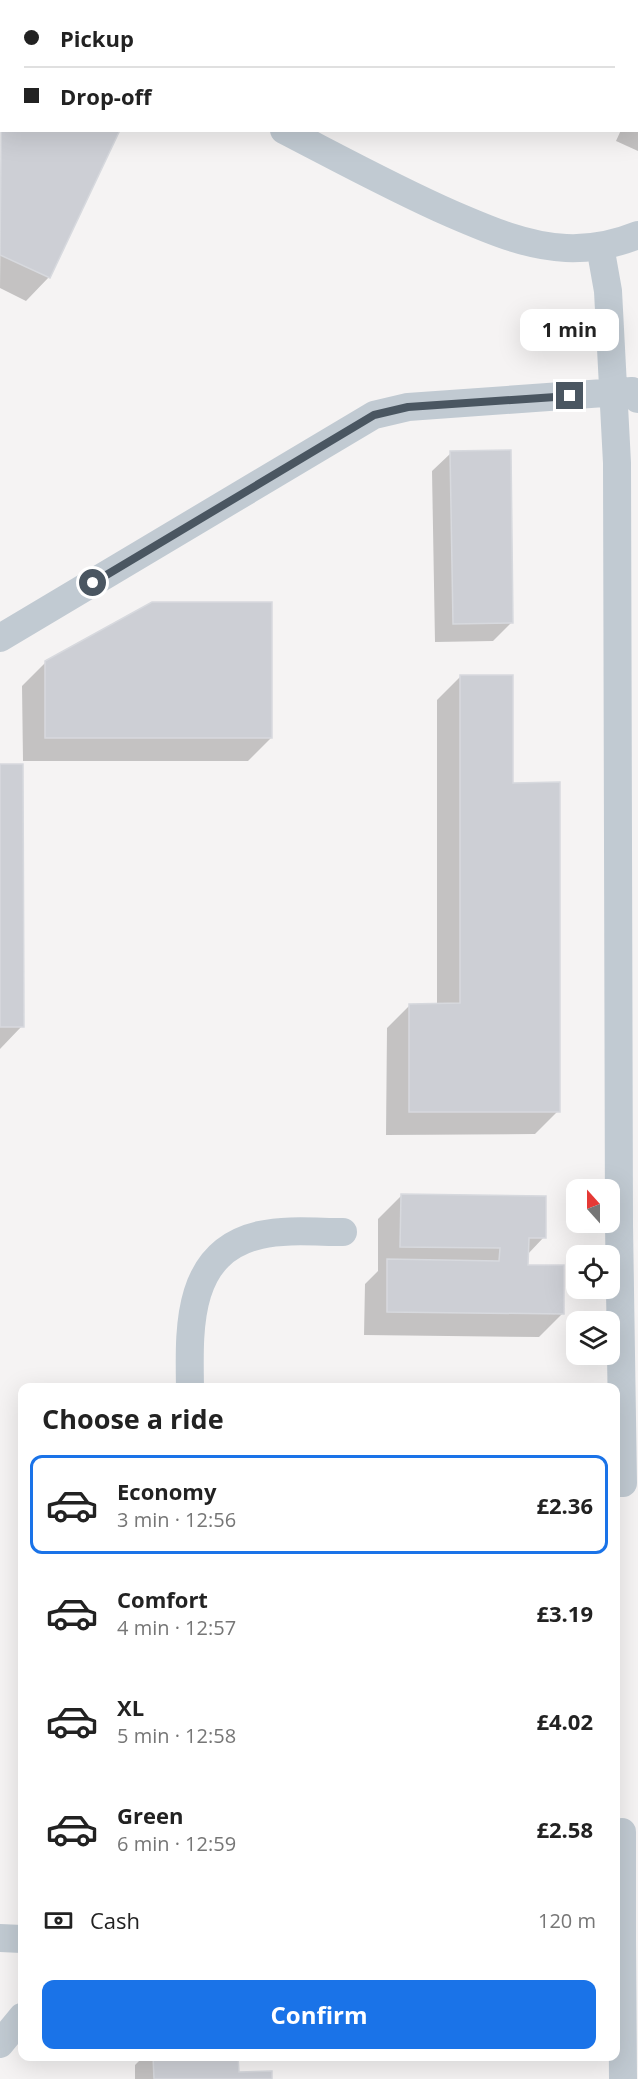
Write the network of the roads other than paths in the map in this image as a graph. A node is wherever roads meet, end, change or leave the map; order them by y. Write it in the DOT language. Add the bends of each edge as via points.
graph roads {
  1 [pos="288,132"];
  2 [pos="638,235"];
  3 [pos="600,246"];
  4 [pos="626,396"];
  5 [pos="0,638"];
  6 [pos="343,1232"];
  7 [pos="190,1383"];
  8 [pos="620,1483"];
  9 [pos="622,1832"];
  10 [pos="620,1886"];
  11 [pos="0,1938"];
  12 [pos="18,1939"];
  13 [pos="620,1995"];
  14 [pos="18,2022"];
  15 [pos="0,2044"];
  16 [pos="623,2079"];
  1 -- 3 [label="lane" via="421,200 494,232 566,248"];
  2 -- 3 [label="lane"];
  3 -- 4 [label="lane"];
  4 -- 5 [label="lane" via="408,407 374,415"];
  4 -- 8 [label="lane" via="617,463 619,1225 624,1483"];
  6 -- 7 [label="lane" via="259,1236 218,1257 200,1283 194,1300"];
  9 -- 10 [label="lane"];
  11 -- 12 [label="lane"];
  13 -- 16 [label="lane"];
  14 -- 15 [label="lane"];
}
